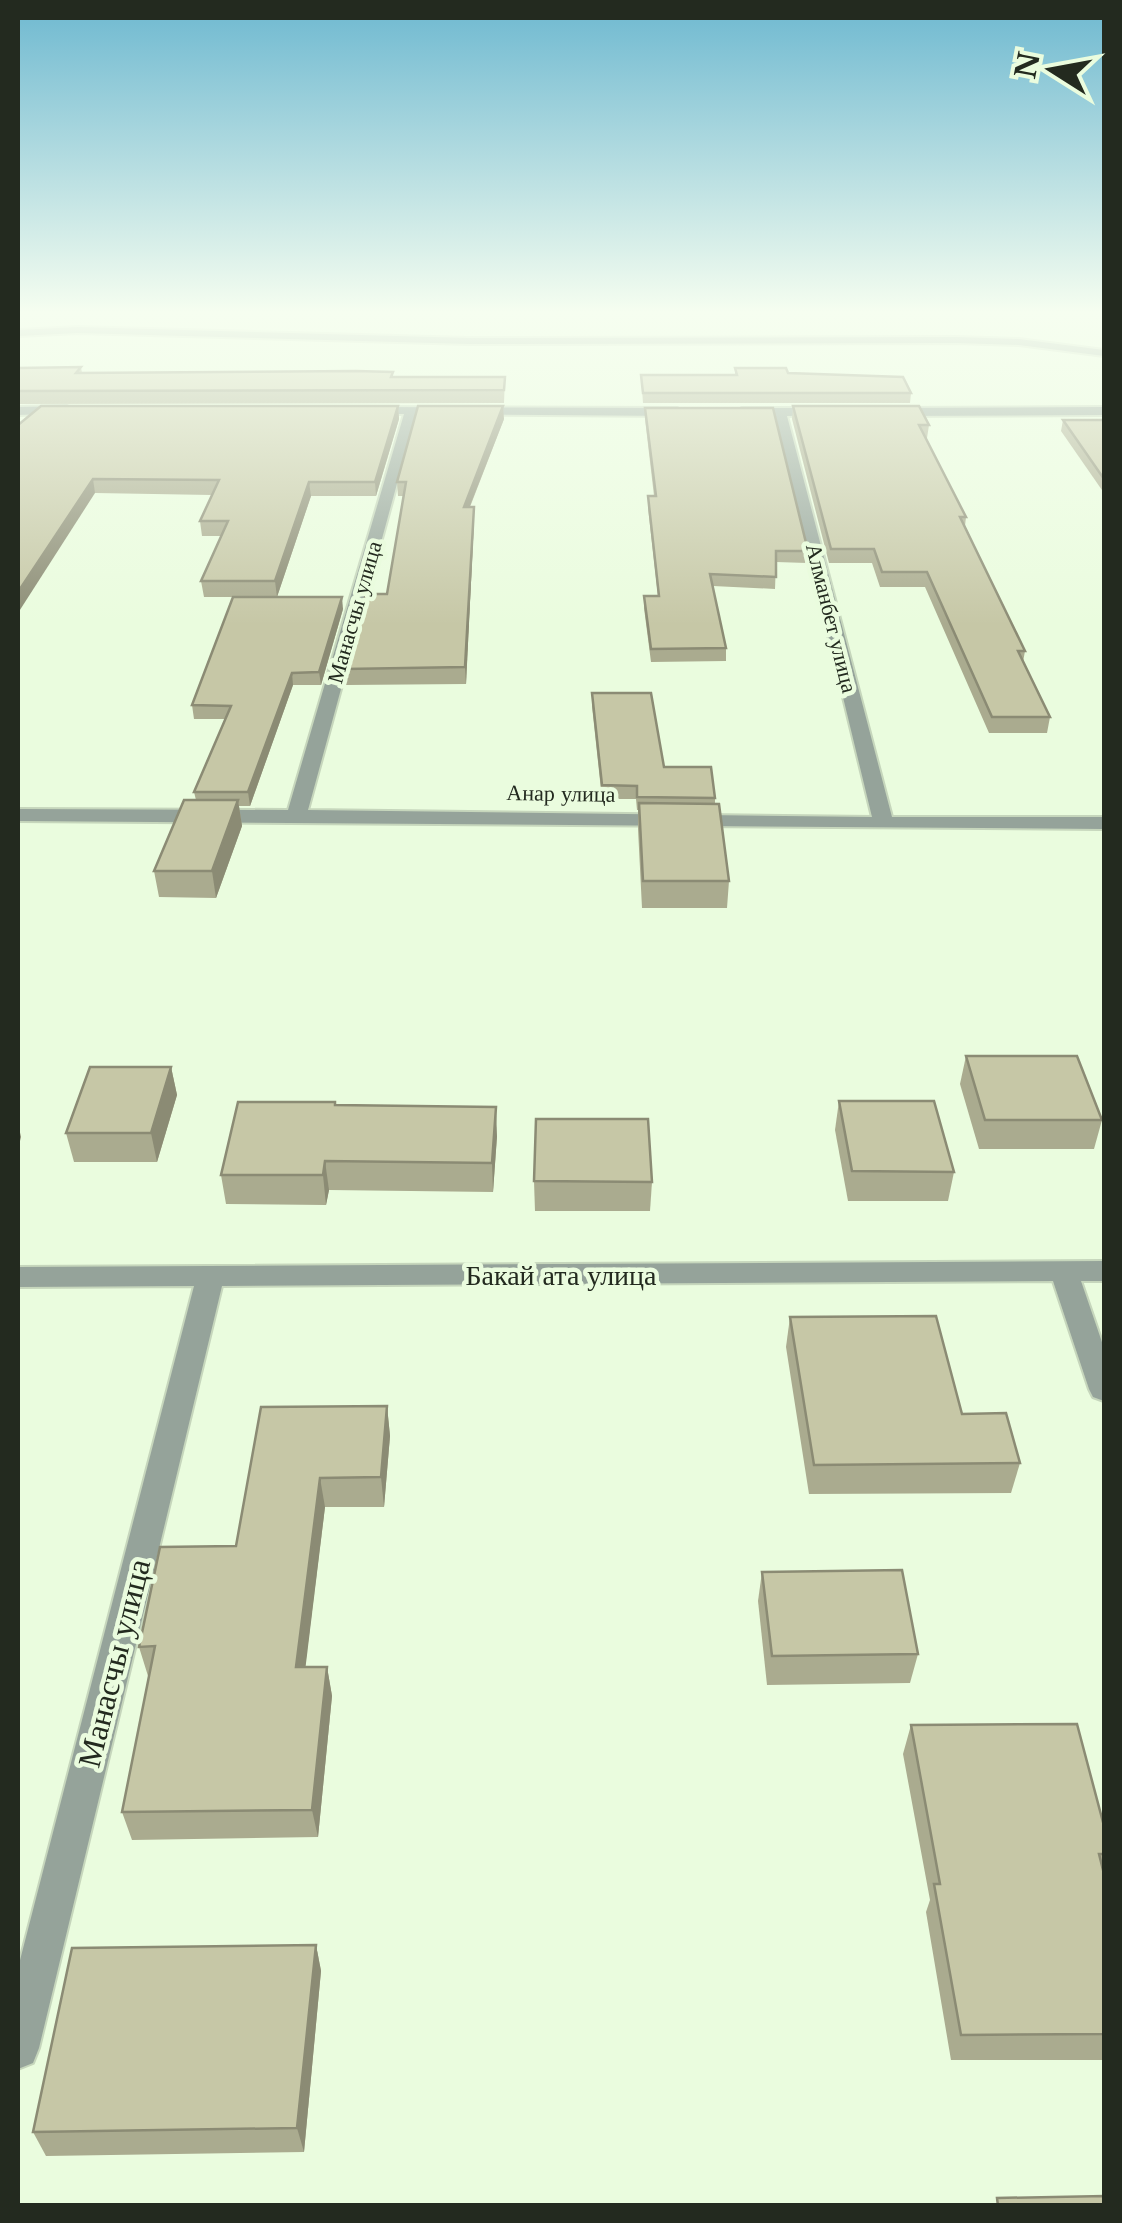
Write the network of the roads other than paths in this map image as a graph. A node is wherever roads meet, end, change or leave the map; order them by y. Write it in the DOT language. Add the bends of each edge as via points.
graph roads {
  1 [pos="32,417"];
  2 [pos="409,417"];
  3 [pos="781,417"];
  4 [pos="28,422"];
  5 [pos="297,814"];
  6 [pos="18,815"];
  7 [pos="1104,823"];
  8 [pos="884,824"];
  9 [pos="1063,1272"];
  10 [pos="1104,1272"];
  11 [pos="18,1277"];
  12 [pos="210,1277"];
  13 [pos="1104,1389"];
  14 [pos="18,2048"];
  1 -- 4 [label="street"];
  2 -- 5 [label="street, Манасчы улица"];
  3 -- 8 [label="street, Алманбет улица"];
  5 -- 6 [label="street, Анар улица"];
  5 -- 8 [label="street, Анар улица"];
  7 -- 8 [label="street, Анар улица"];
  9 -- 10 [label="street, Бакай ата улица"];
  9 -- 12 [label="street, Бакай ата улица"];
  9 -- 13 [label="street"];
  11 -- 12 [label="street, Бакай ата улица"];
  12 -- 14 [label="street, Манасчы улица"];
}
